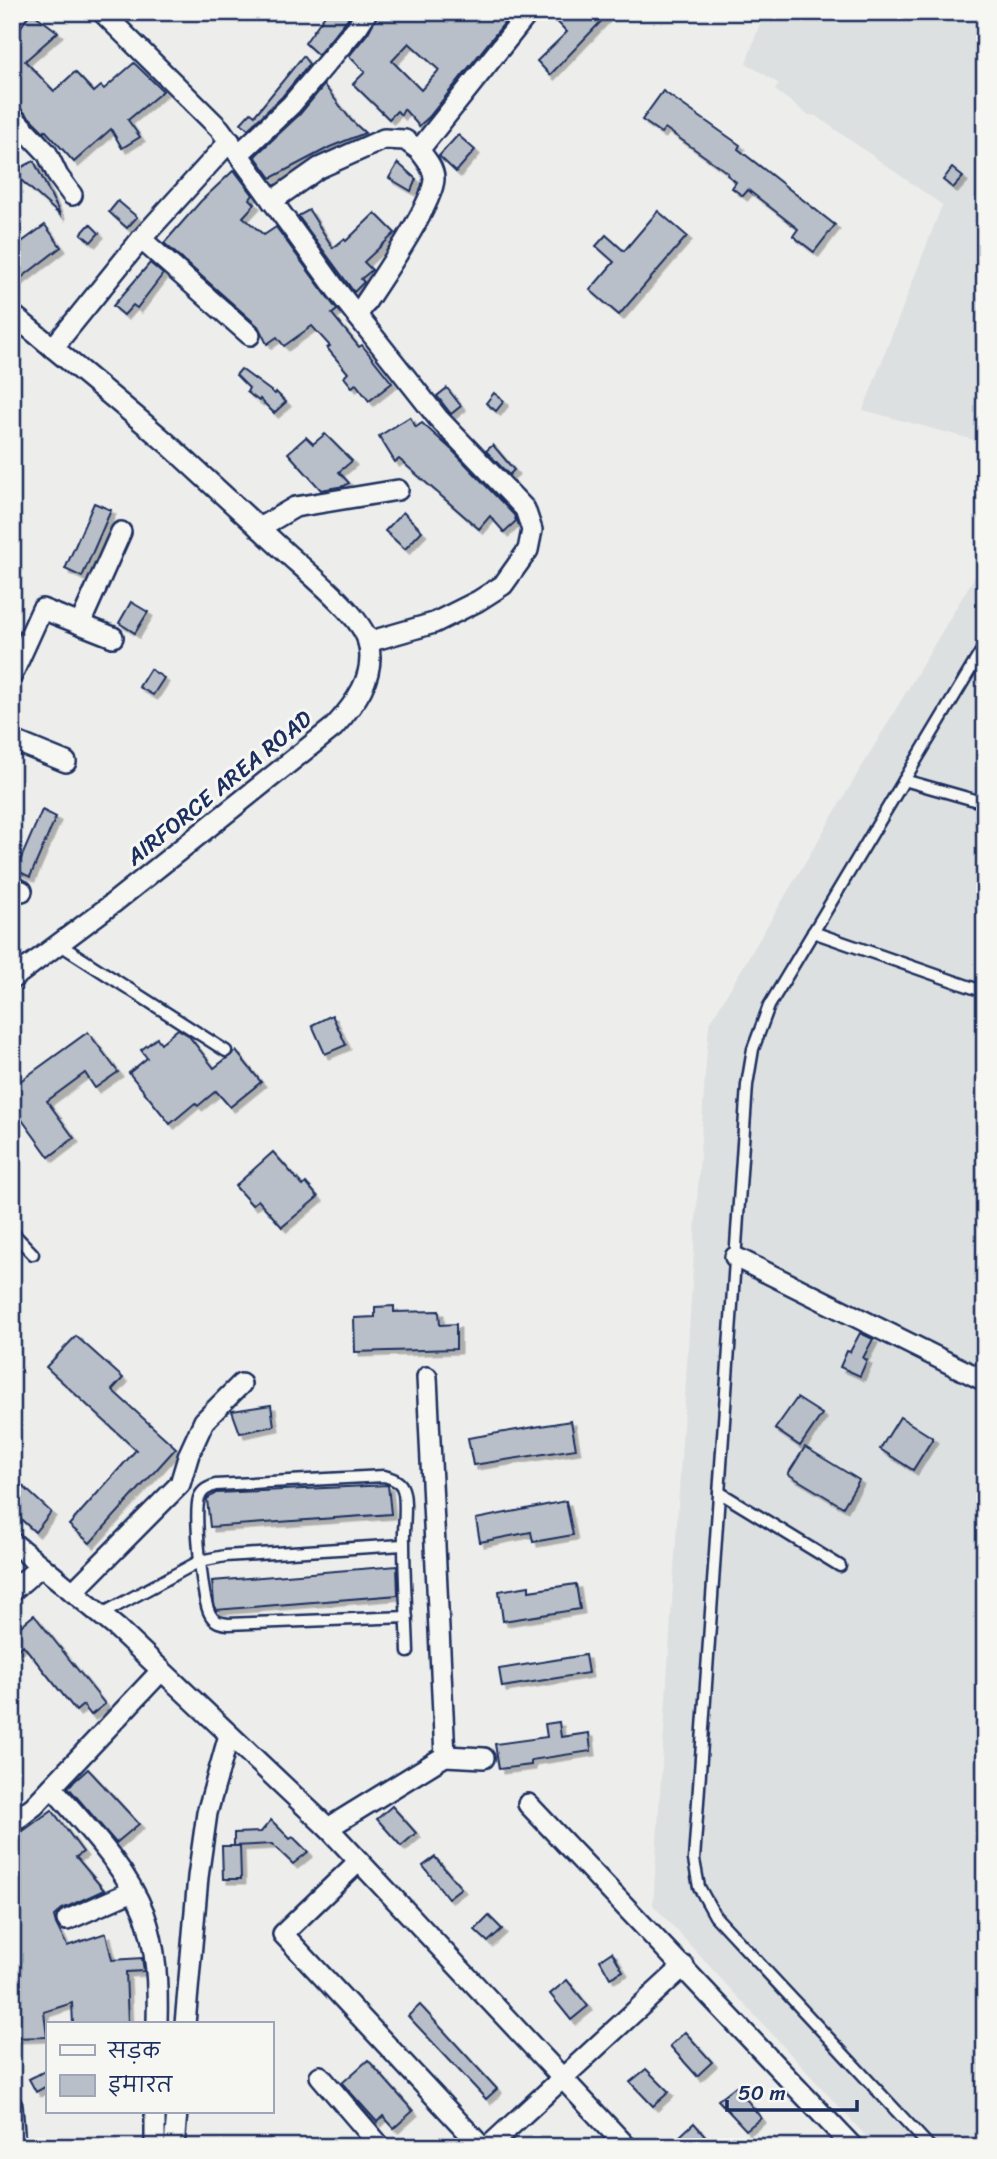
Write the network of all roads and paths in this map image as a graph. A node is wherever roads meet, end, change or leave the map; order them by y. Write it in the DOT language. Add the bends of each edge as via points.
graph roads {
  1 [pos="102,12"];
  2 [pos="367,12"];
  3 [pos="529,12"];
  4 [pos="12,116"];
  5 [pos="235,148"];
  6 [pos="419,150"];
  7 [pos="72,195"];
  8 [pos="272,201"];
  9 [pos="141,239"];
  10 [pos="12,314"];
  11 [pos="358,316"];
  12 [pos="250,335"];
  13 [pos="53,348"];
  14 [pos="398,490"];
  15 [pos="259,528"];
  16 [pos="121,532"];
  17 [pos="80,624"];
  18 [pos="113,637"];
  19 [pos="369,642"];
  20 [pos="985,645"];
  21 [pos="12,675"];
  22 [pos="12,740"];
  23 [pos="66,762"];
  24 [pos="904,780"];
  25 [pos="985,803"];
  26 [pos="813,932"];
  27 [pos="60,944"];
  28 [pos="12,979"];
  29 [pos="985,992"];
  30 [pos="226,1051"];
  31 [pos="12,1232"];
  32 [pos="33,1254"];
  33 [pos="735,1257"];
  34 [pos="426,1377"];
  35 [pos="985,1381"];
  36 [pos="241,1384"];
  37 [pos="719,1492"];
  38 [pos="12,1542"];
  39 [pos="404,1545"];
  40 [pos="200,1561"];
  41 [pos="41,1566"];
  42 [pos="840,1566"];
  43 [pos="12,1591"];
  44 [pos="73,1592"];
  45 [pos="100,1615"];
  46 [pos="407,1617"];
  47 [pos="408,1653"];
  48 [pos="161,1671"];
  49 [pos="229,1735"];
  50 [pos="445,1756"];
  51 [pos="484,1758"];
  52 [pos="52,1787"];
  53 [pos="528,1804"];
  54 [pos="12,1823"];
  55 [pos="328,1828"];
  56 [pos="359,1861"];
  57 [pos="133,1891"];
  58 [pos="67,1920"];
  59 [pos="684,1966"];
  60 [pos="157,2022"];
  61 [pos="185,2022"];
  62 [pos="320,2076"];
  63 [pos="562,2077"];
  64 [pos="12,2106"];
  65 [pos="155,2114"];
  66 [pos="177,2114"];
  67 [pos="15,2147"];
  68 [pos="155,2147"];
  69 [pos="174,2147"];
  70 [pos="381,2147"];
  71 [pos="482,2147"];
  72 [pos="488,2147"];
  73 [pos="627,2147"];
  74 [pos="853,2147"];
  75 [pos="930,2147"];
  1 -- 5 [label="street"];
  2 -- 5 [label="street" via="291,105"];
  3 -- 6 [label="street"];
  4 -- 7 [label="street" via="47,153"];
  5 -- 8 [label="street"];
  5 -- 9 [label="street"];
  6 -- 8 [label="street" via="405,139 384,139 319,168"];
  6 -- 11 [label="street" via="434,177 431,194"];
  8 -- 11 [label="street"];
  9 -- 12 [label="street"];
  9 -- 13 [label="street"];
  10 -- 13 [label="street"];
  11 -- 19 [label="street" via="439,418 525,509 532,530 528,550 503,585 435,622"];
  13 -- 15 [label="street"];
  14 -- 15 [label="street" via="295,507"];
  15 -- 19 [label="street" via="334,597"];
  16 -- 17 [label="street"];
  17 -- 18 [label="street"];
  17 -- 21 [label="street" via="42,608"];
  19 -- 27 [label="street, AIRFORCE AREA ROAD" via="364,687 334,727"];
  20 -- 24 [label="lane"];
  22 -- 23 [label="street"];
  24 -- 25 [label="lane"];
  24 -- 26 [label="lane"];
  26 -- 29 [label="lane"];
  26 -- 33 [label="lane" via="769,1006 753,1049"];
  27 -- 28 [label="street, AIRFORCE AREA ROAD"];
  27 -- 30 [label="lane"];
  31 -- 32 [label="lane"];
  33 -- 35 [label="street"];
  33 -- 37 [label="lane"];
  34 -- 50 [label="street"];
  36 -- 44 [label="street" via="204,1421 180,1484"];
  37 -- 42 [label="lane"];
  37 -- 75 [label="lane" via="695,1860 699,1887 715,1916"];
  38 -- 41 [label="street"];
  39 -- 40 [label="lane"];
  39 -- 40 [label="lane" via="404,1497 395,1479 215,1485 205,1490 198,1505"];
  39 -- 46 [label="lane"];
  40 -- 45 [label="lane"];
  40 -- 46 [label="lane" via="207,1605 216,1622"];
  41 -- 43 [label="street"];
  41 -- 44 [label="street"];
  44 -- 45 [label="street"];
  45 -- 48 [label="street"];
  46 -- 47 [label="lane"];
  48 -- 49 [label="street"];
  48 -- 52 [label="street"];
  49 -- 55 [label="street"];
  49 -- 61 [label="street" via="206,1814"];
  50 -- 51 [label="street"];
  50 -- 55 [label="street"];
  52 -- 54 [label="street"];
  52 -- 57 [label="street" via="105,1849"];
  53 -- 59 [label="street"];
  55 -- 56 [label="street"];
  56 -- 63 [label="street"];
  56 -- 71 [label="street" via="283,1934"];
  57 -- 58 [label="street"];
  57 -- 60 [label="street" via="152,1944 159,1984"];
  59 -- 63 [label="street"];
  59 -- 74 [label="street"];
  62 -- 70 [label="street"];
  63 -- 72 [label="street"];
  63 -- 73 [label="street"];
  64 -- 67 [label="street"];
  65 -- 68 [label="street"];
  66 -- 69 [label="street"];
}
